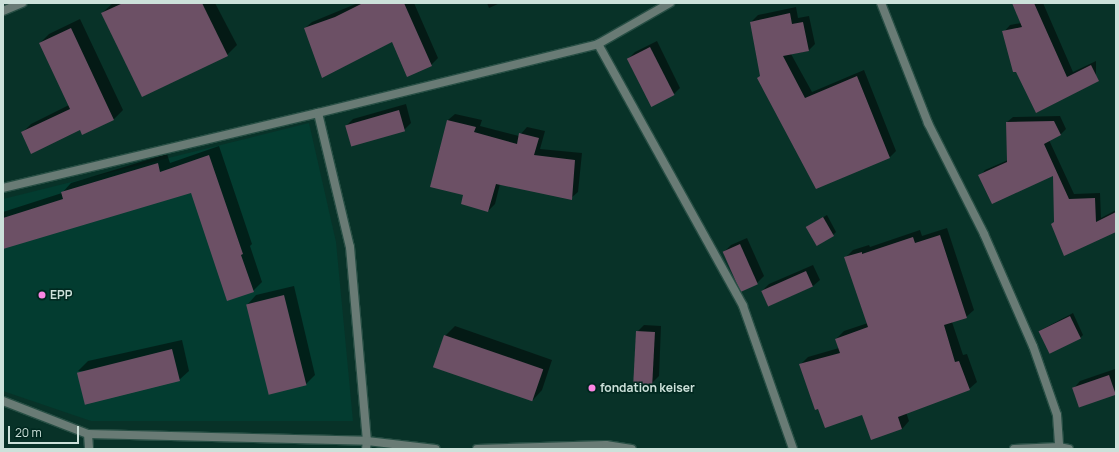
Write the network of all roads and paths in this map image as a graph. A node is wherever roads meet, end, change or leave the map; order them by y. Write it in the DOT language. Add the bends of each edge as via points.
graph roads {
  1 [pos="22,3"];
  2 [pos="670,3"];
  3 [pos="881,3"];
  4 [pos="3,11"];
  5 [pos="598,44"];
  6 [pos="318,113"];
  7 [pos="3,188"];
  8 [pos="3,401"];
  9 [pos="88,434"];
  10 [pos="366,445"];
  11 [pos="1059,447"];
  12 [pos="89,449"];
  13 [pos="436,449"];
  14 [pos="476,449"];
  15 [pos="632,449"];
  16 [pos="793,449"];
  17 [pos="1014,449"];
  18 [pos="1069,449"];
  1 -- 4 [label="street"];
  2 -- 5 [label="street"];
  3 -- 11 [label="street" via="928,123 984,234 1033,346 1056,415"];
  5 -- 6 [label="street"];
  5 -- 16 [label="street" via="743,306"];
  6 -- 7 [label="street"];
  6 -- 10 [label="street" via="350,247"];
  8 -- 9 [label="street"];
  9 -- 10 [label="street"];
  9 -- 12 [label="street"];
  10 -- 13 [label="street"];
  11 -- 17 [label="street"];
  11 -- 18 [label="street"];
  14 -- 15 [label="street" via="606,445"];
}
